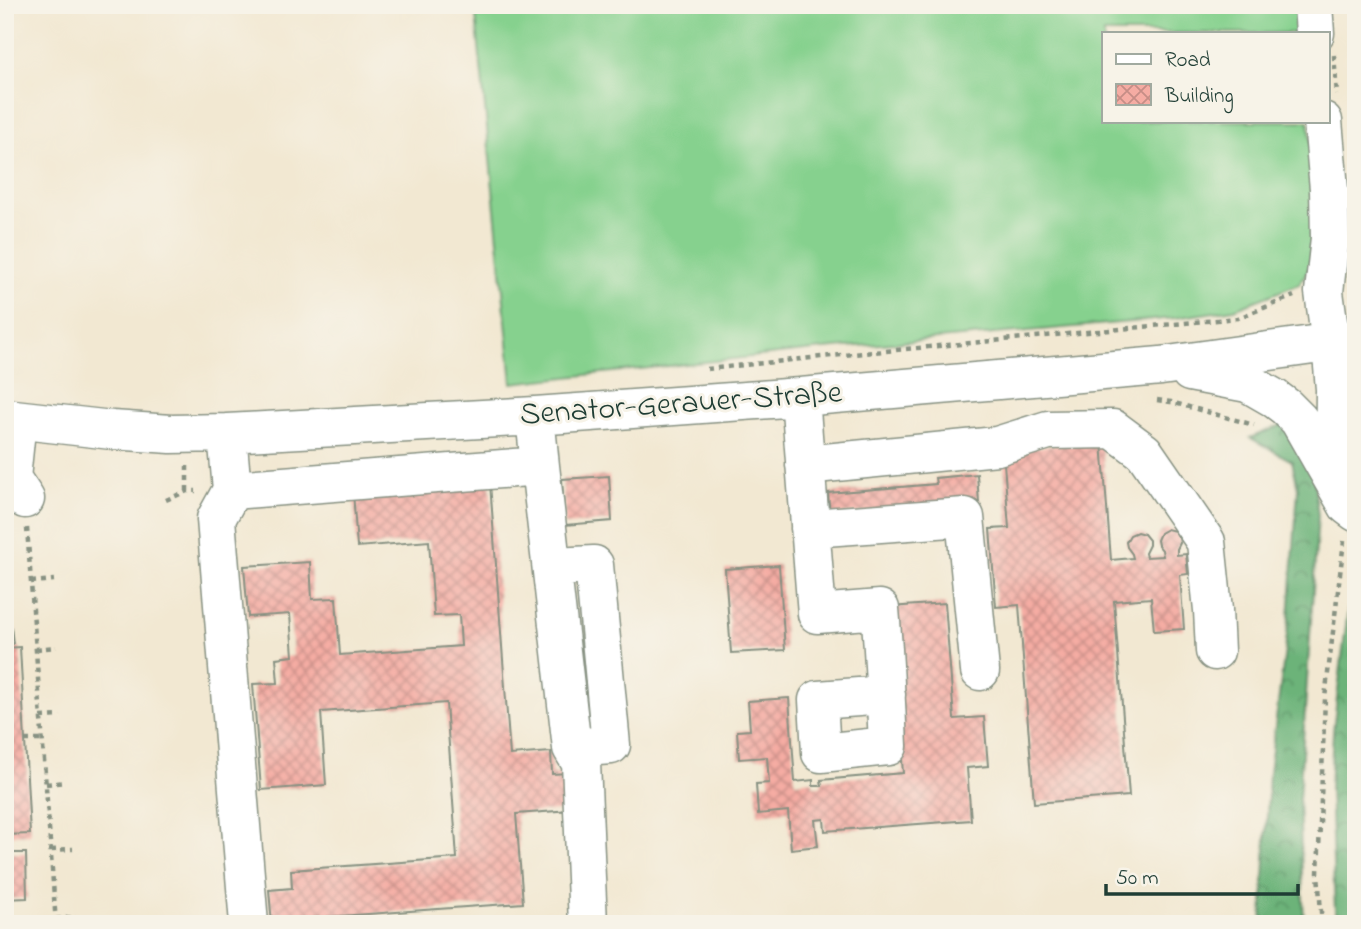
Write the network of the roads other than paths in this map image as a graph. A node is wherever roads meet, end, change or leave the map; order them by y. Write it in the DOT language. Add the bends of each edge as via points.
graph roads {
  1 [pos="1313,5"];
  2 [pos="1315,32"];
  3 [pos="1323,122"];
  4 [pos="1329,189"];
  5 [pos="1356,262"];
  6 [pos="1343,341"];
  7 [pos="1161,366"];
  8 [pos="800,397"];
  9 [pos="535,416"];
  10 [pos="11,419"];
  11 [pos="227,433"];
  12 [pos="805,465"];
  13 [pos="540,466"];
  14 [pos="14,487"];
  15 [pos="1348,488"];
  16 [pos="232,490"];
  17 [pos="810,528"];
  18 [pos="1215,651"];
  19 [pos="980,671"];
  20 [pos="886,695"];
  21 [pos="249,924"];
  22 [pos="588,924"];
  1 -- 2 [label="street"];
  3 -- 4 [label="street"];
  4 -- 5 [label="street"];
  4 -- 6 [label="street" via="1324,292"];
  6 -- 7 [label="street, Senator-Gerauer-Straße"];
  6 -- 15 [label="street" via="1335,389"];
  7 -- 8 [label="street, Senator-Gerauer-Straße"];
  7 -- 15 [label="street" via="1248,383 1274,398 1299,420"];
  8 -- 9 [label="street, Senator-Gerauer-Straße"];
  8 -- 12 [label="street"];
  9 -- 11 [label="street, Senator-Gerauer-Straße"];
  9 -- 13 [label="street"];
  10 -- 11 [label="street, Senator-Gerauer-Straße" via="171,434"];
  10 -- 14 [label="street"];
  11 -- 16 [label="street"];
  12 -- 17 [label="street"];
  12 -- 18 [label="street" via="997,446 1048,430 1113,429 1144,452 1206,542"];
  13 -- 16 [label="street"];
  13 -- 22 [label="street" via="553,567 594,565 611,745 572,748 581,763"];
  16 -- 21 [label="street" via="216,519"];
  17 -- 19 [label="street" via="965,517"];
  17 -- 20 [label="street" via="817,614 880,609"];
}
